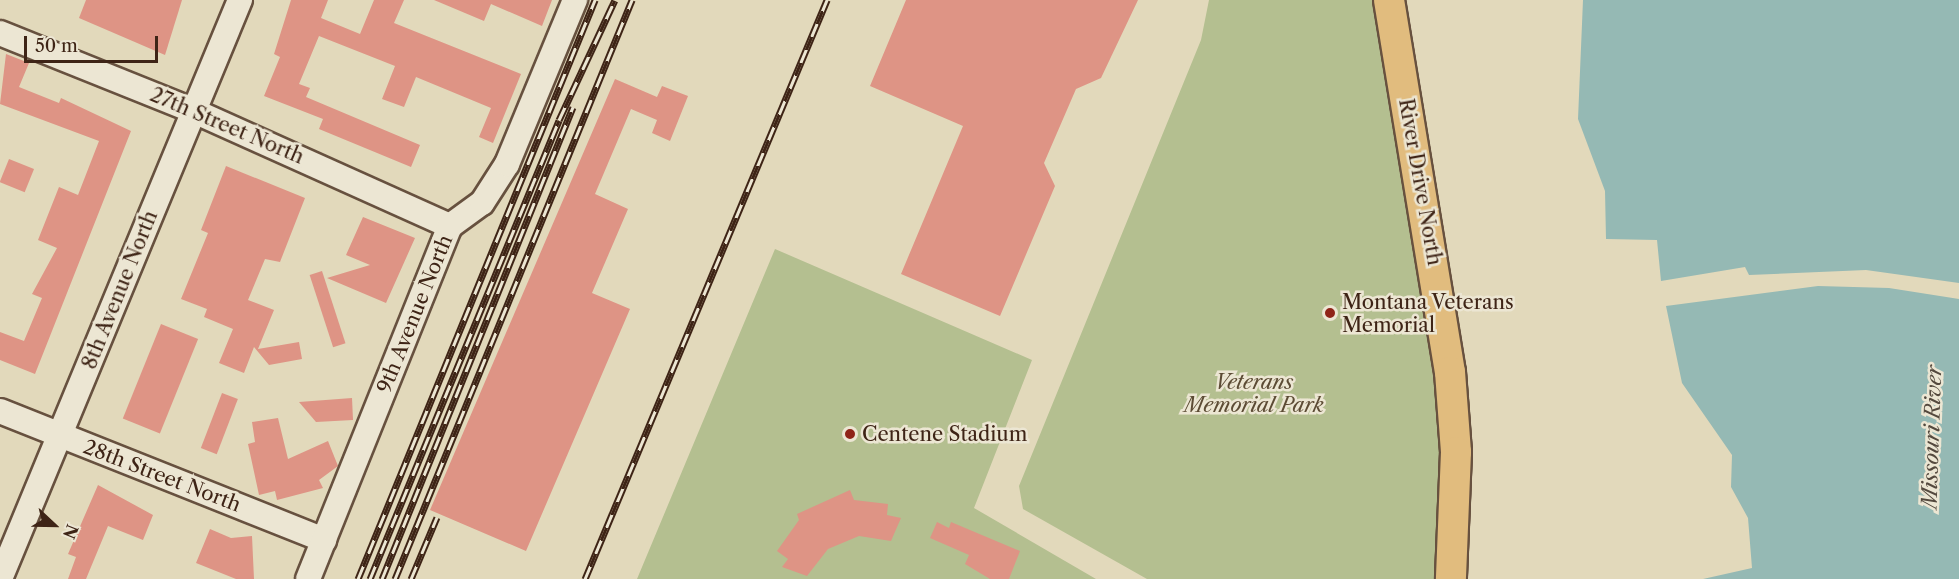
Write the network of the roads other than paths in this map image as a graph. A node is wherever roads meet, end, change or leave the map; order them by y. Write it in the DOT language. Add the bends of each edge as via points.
graph roads {
  1 [pos="240,0"];
  2 [pos="576,0"];
  3 [pos="1389,0"];
  4 [pos="0,33"];
  5 [pos="194,111"];
  6 [pos="450,226"];
  7 [pos="0,411"];
  8 [pos="60,436"];
  9 [pos="324,540"];
  10 [pos="0,579"];
  11 [pos="308,579"];
  12 [pos="1451,579"];
  1 -- 5 [label="street, 8th Avenue North"];
  2 -- 6 [label="street, 9th Avenue North" via="507,164 482,203"];
  3 -- 12 [label="main road, River Drive North" via="1450,372 1456,452"];
  4 -- 5 [label="street, 27th Street North"];
  5 -- 6 [label="street, 27th Street North"];
  5 -- 8 [label="street, 8th Avenue North"];
  6 -- 9 [label="street, 9th Avenue North"];
  7 -- 8 [label="street, 28th Street North"];
  8 -- 9 [label="street, 28th Street North"];
  8 -- 10 [label="street, 8th Avenue North"];
  9 -- 11 [label="street, 9th Avenue North"];
}
